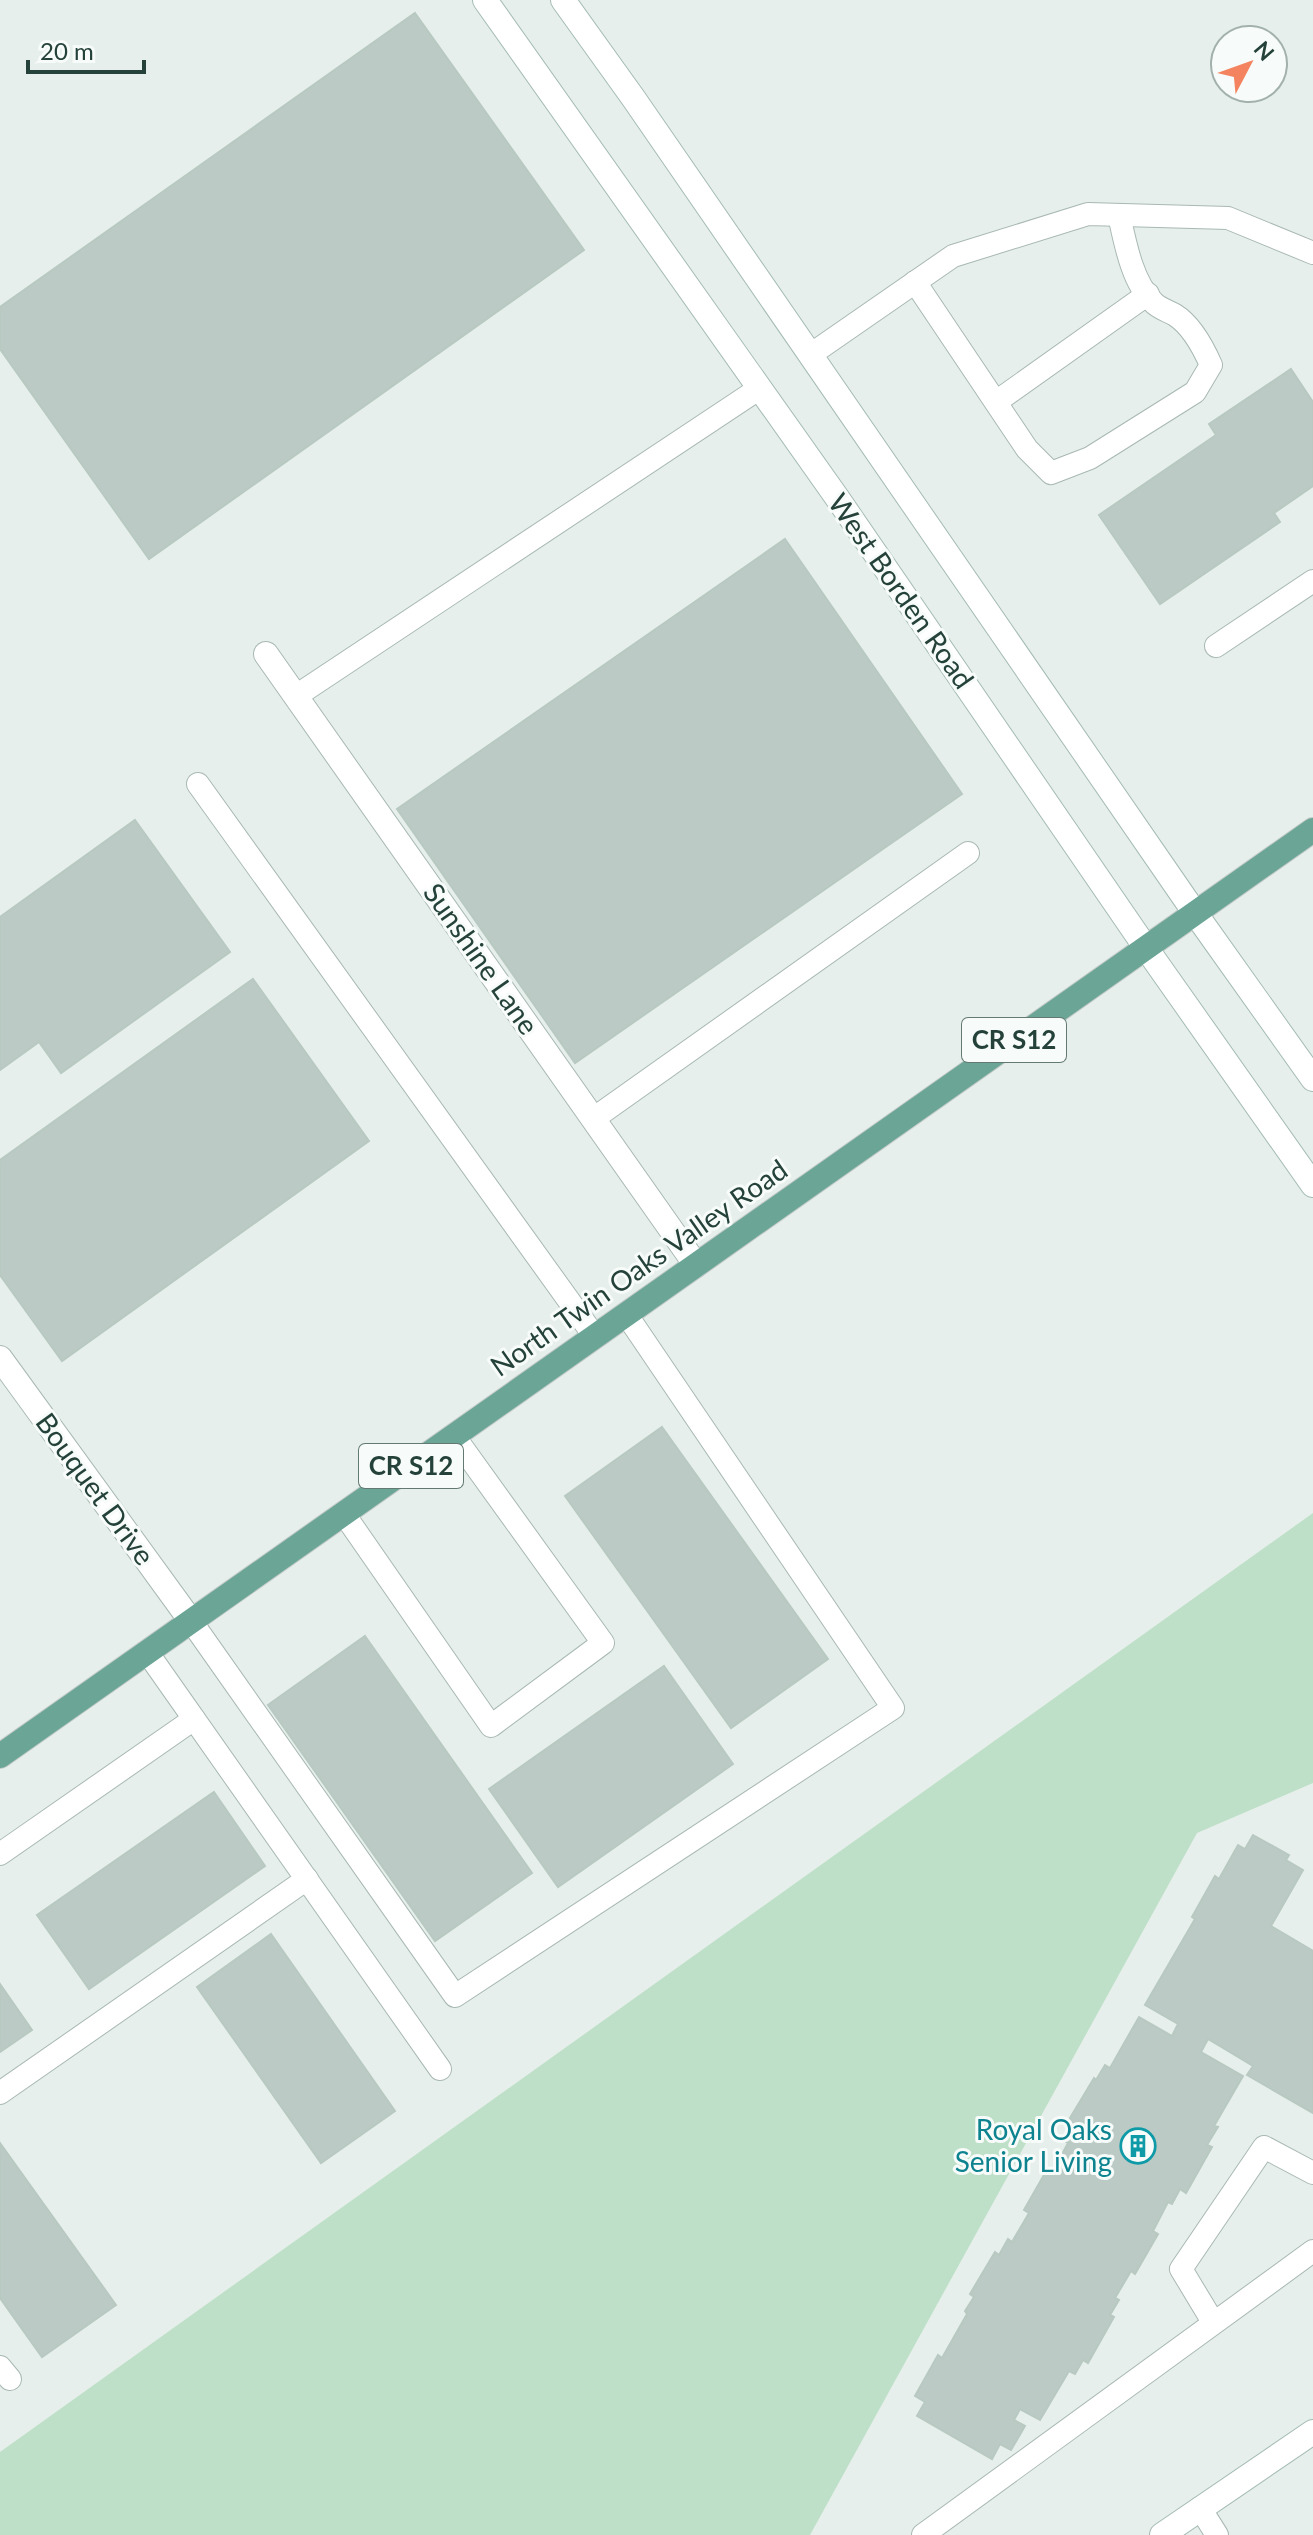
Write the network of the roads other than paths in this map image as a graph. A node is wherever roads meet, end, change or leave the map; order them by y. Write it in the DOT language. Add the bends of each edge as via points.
graph roads {
  1 [pos="485,0"];
  2 [pos="563,0"];
  3 [pos="1119,215"];
  4 [pos="1313,253"];
  5 [pos="915,282"];
  6 [pos="1148,294"];
  7 [pos="810,355"];
  8 [pos="760,388"];
  9 [pos="996,402"];
  10 [pos="1313,581"];
  11 [pos="1216,646"];
  12 [pos="266,654"];
  13 [pos="296,696"];
  14 [pos="198,784"];
  15 [pos="1313,830"];
  16 [pos="968,853"];
  17 [pos="1195,913"];
  18 [pos="1146,948"];
  19 [pos="1313,1079"];
  20 [pos="593,1119"];
  21 [pos="1313,1185"];
  22 [pos="696,1265"];
  23 [pos="626,1314"];
  24 [pos="595,1337"];
  25 [pos="0,1358"];
  26 [pos="454,1436"];
  27 [pos="344,1514"];
  28 [pos="191,1621"];
  29 [pos="147,1652"];
  30 [pos="194,1719"];
  31 [pos="0,1756"];
  32 [pos="0,1854"];
  33 [pos="307,1879"];
  34 [pos="440,2069"];
  35 [pos="0,2093"];
  36 [pos="1313,2173"];
  37 [pos="1313,2251"];
  38 [pos="1213,2322"];
  39 [pos="1313,2432"];
  40 [pos="1200,2508"];
  41 [pos="923,2535"];
  42 [pos="1162,2535"];
  43 [pos="1217,2535"];
  1 -- 8 [label="main road, West Borden Road"];
  2 -- 7 [label="main road, West Borden Road"];
  3 -- 4 [label="lane" via="1228,218"];
  3 -- 5 [label="lane" via="1088,214 953,256"];
  3 -- 6 [label="lane" via="1128,255"];
  5 -- 7 [label="lane"];
  5 -- 9 [label="lane"];
  6 -- 9 [label="lane"];
  6 -- 9 [label="lane" via="1203,346 1211,365 1195,392 1090,458 1051,473 1027,449"];
  7 -- 17 [label="main road, West Borden Road"];
  8 -- 13 [label="lane"];
  8 -- 18 [label="main road, West Borden Road"];
  10 -- 11 [label="lane"];
  12 -- 13 [label="main road, Sunshine Lane"];
  13 -- 20 [label="main road, Sunshine Lane"];
  14 -- 24 [label="lane"];
  15 -- 17 [label="main road, North Twin Oaks Valley Road / CR S12"];
  16 -- 20 [label="lane"];
  17 -- 18 [label="main road, North Twin Oaks Valley Road / CR S12"];
  17 -- 19 [label="main road, West Borden Road"];
  18 -- 21 [label="main road, West Borden Road"];
  18 -- 22 [label="main road, North Twin Oaks Valley Road / CR S12"];
  20 -- 22 [label="main road, Sunshine Lane"];
  22 -- 23 [label="main road, North Twin Oaks Valley Road / CR S12"];
  23 -- 24 [label="main road, North Twin Oaks Valley Road / CR S12"];
  23 -- 28 [label="lane" via="893,1708 455,1996"];
  24 -- 26 [label="main road, North Twin Oaks Valley Road / CR S12"];
  25 -- 28 [label="main road, Bouquet Drive"];
  26 -- 27 [label="main road, North Twin Oaks Valley Road / CR S12"];
  26 -- 27 [label="lane" via="603,1643 491,1726"];
  27 -- 28 [label="main road, North Twin Oaks Valley Road / CR S12"];
  28 -- 29 [label="main road, North Twin Oaks Valley Road / CR S12"];
  29 -- 30 [label="lane"];
  29 -- 31 [label="main road, North Twin Oaks Valley Road / CR S12"];
  30 -- 32 [label="lane"];
  30 -- 33 [label="lane"];
  33 -- 34 [label="lane"];
  33 -- 35 [label="lane"];
  36 -- 38 [label="lane" via="1264,2147 1181,2269"];
  37 -- 38 [label="lane"];
  38 -- 41 [label="lane"];
  39 -- 40 [label="main road"];
  40 -- 42 [label="main road"];
  40 -- 43 [label="lane"];
}
